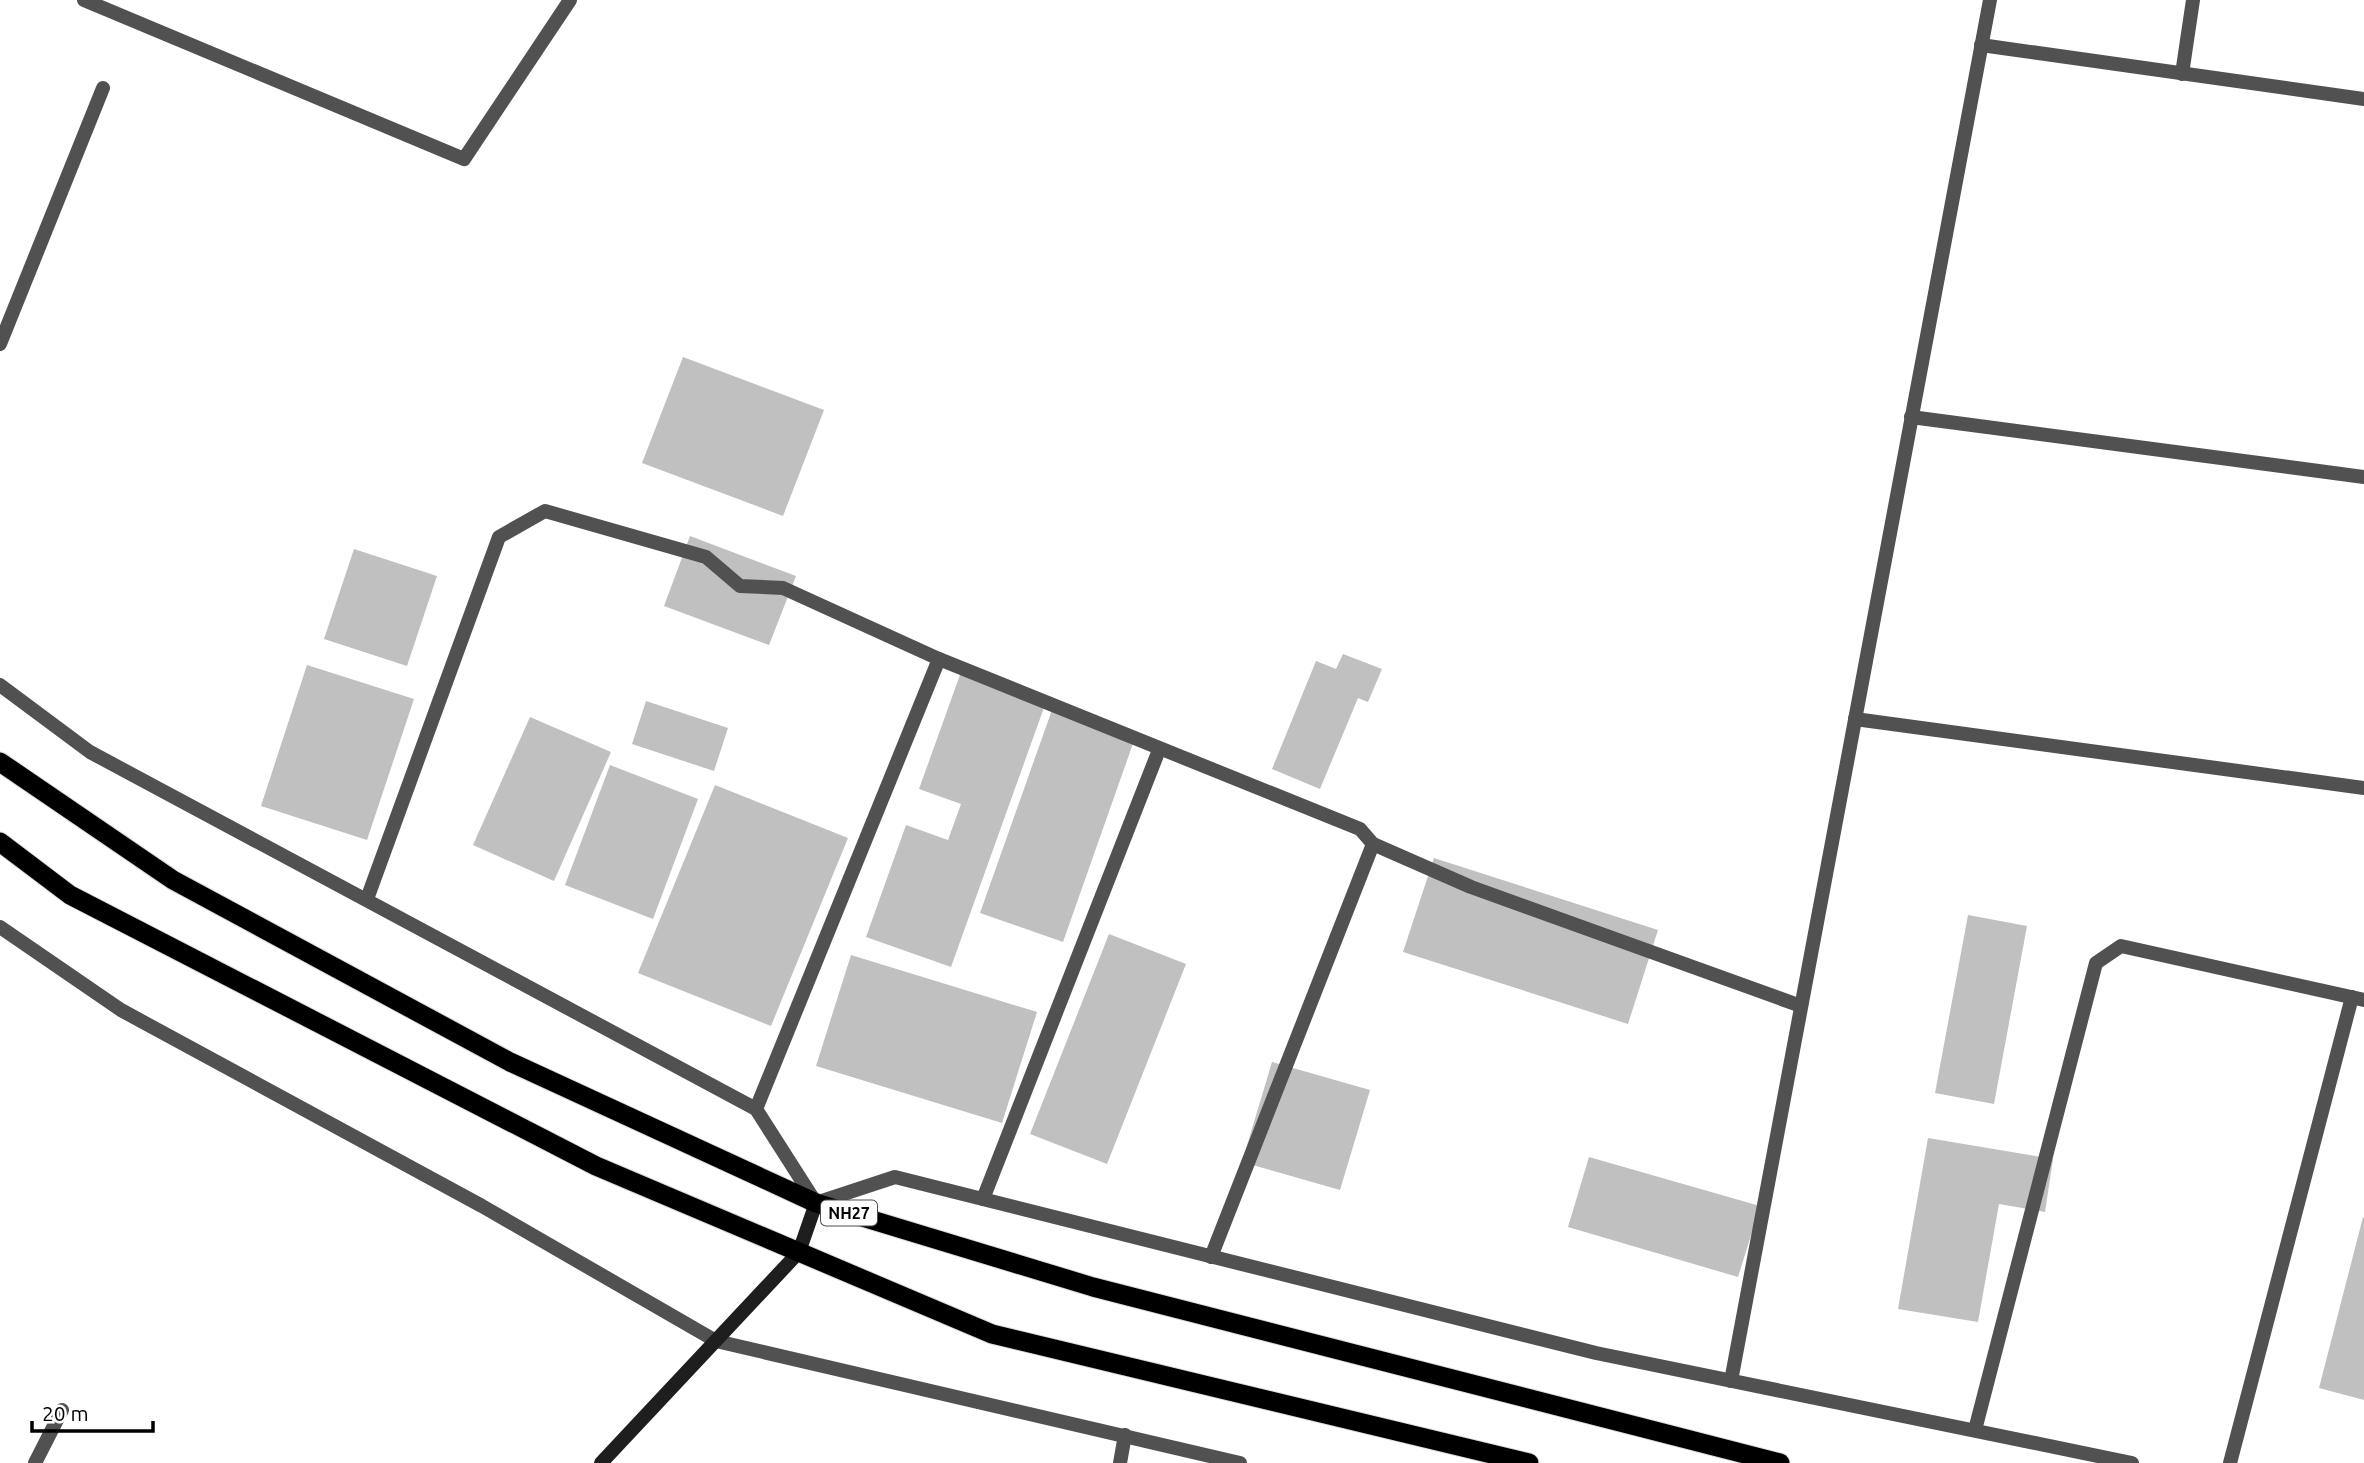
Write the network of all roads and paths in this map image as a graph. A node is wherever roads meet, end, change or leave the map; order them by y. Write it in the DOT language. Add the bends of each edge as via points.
graph roads {
  1 [pos="84,0"];
  2 [pos="570,0"];
  3 [pos="1990,0"];
  4 [pos="2193,0"];
  5 [pos="1981,45"];
  6 [pos="2182,74"];
  7 [pos="103,88"];
  8 [pos="2364,99"];
  9 [pos="0,344"];
  10 [pos="1911,417"];
  11 [pos="2364,477"];
  12 [pos="939,659"];
  13 [pos="0,685"];
  14 [pos="1855,719"];
  15 [pos="1159,750"];
  16 [pos="0,762"];
  17 [pos="2364,788"];
  18 [pos="0,842"];
  19 [pos="1373,844"];
  20 [pos="367,899"];
  21 [pos="0,927"];
  22 [pos="2358,999"];
  23 [pos="1801,1006"];
  24 [pos="756,1109"];
  25 [pos="983,1199"];
  26 [pos="817,1203"];
  27 [pos="799,1252"];
  28 [pos="1211,1257"];
  29 [pos="716,1341"];
  30 [pos="1731,1381"];
  31 [pos="62,1410"];
  32 [pos="1975,1430"];
  33 [pos="1125,1435"];
  34 [pos="35,1463"];
  35 [pos="601,1463"];
  36 [pos="1120,1463"];
  37 [pos="1240,1463"];
  38 [pos="1529,1463"];
  39 [pos="1780,1463"];
  40 [pos="2132,1463"];
  41 [pos="2230,1463"];
  1 -- 2 [label="street" via="464,159"];
  3 -- 5 [label="street"];
  4 -- 6 [label="street"];
  5 -- 6 [label="street"];
  5 -- 10 [label="street"];
  6 -- 8 [label="street"];
  7 -- 9 [label="street"];
  10 -- 11 [label="street"];
  10 -- 14 [label="street"];
  12 -- 15 [label="street"];
  12 -- 20 [label="street" via="783,588 740,586 706,557 545,511 499,537"];
  12 -- 24 [label="street"];
  13 -- 20 [label="street" via="90,752"];
  14 -- 17 [label="street"];
  14 -- 23 [label="street"];
  15 -- 19 [label="street" via="1360,829"];
  15 -- 25 [label="street"];
  16 -- 26 [label="highway, NH27" via="173,880 510,1062"];
  18 -- 27 [label="highway" via="70,895 596,1166"];
  19 -- 23 [label="street" via="1471,887"];
  19 -- 28 [label="street"];
  20 -- 24 [label="street"];
  21 -- 29 [label="street" via="121,1010 482,1206"];
  22 -- 32 [label="street" via="2121,946 2096,963"];
  22 -- 41 [label="street"];
  23 -- 30 [label="street"];
  24 -- 26 [label="street"];
  25 -- 26 [label="street" via="895,1177"];
  25 -- 28 [label="street"];
  26 -- 27 [label="main road"];
  26 -- 39 [label="highway, NH27" via="1093,1287"];
  27 -- 29 [label="main road"];
  27 -- 38 [label="highway" via="992,1334"];
  28 -- 30 [label="street" via="1596,1353"];
  29 -- 33 [label="street"];
  29 -- 35 [label="main road"];
  30 -- 32 [label="street"];
  31 -- 34 [label="street"];
  32 -- 40 [label="street"];
  33 -- 36 [label="street"];
  33 -- 37 [label="street"];
}
